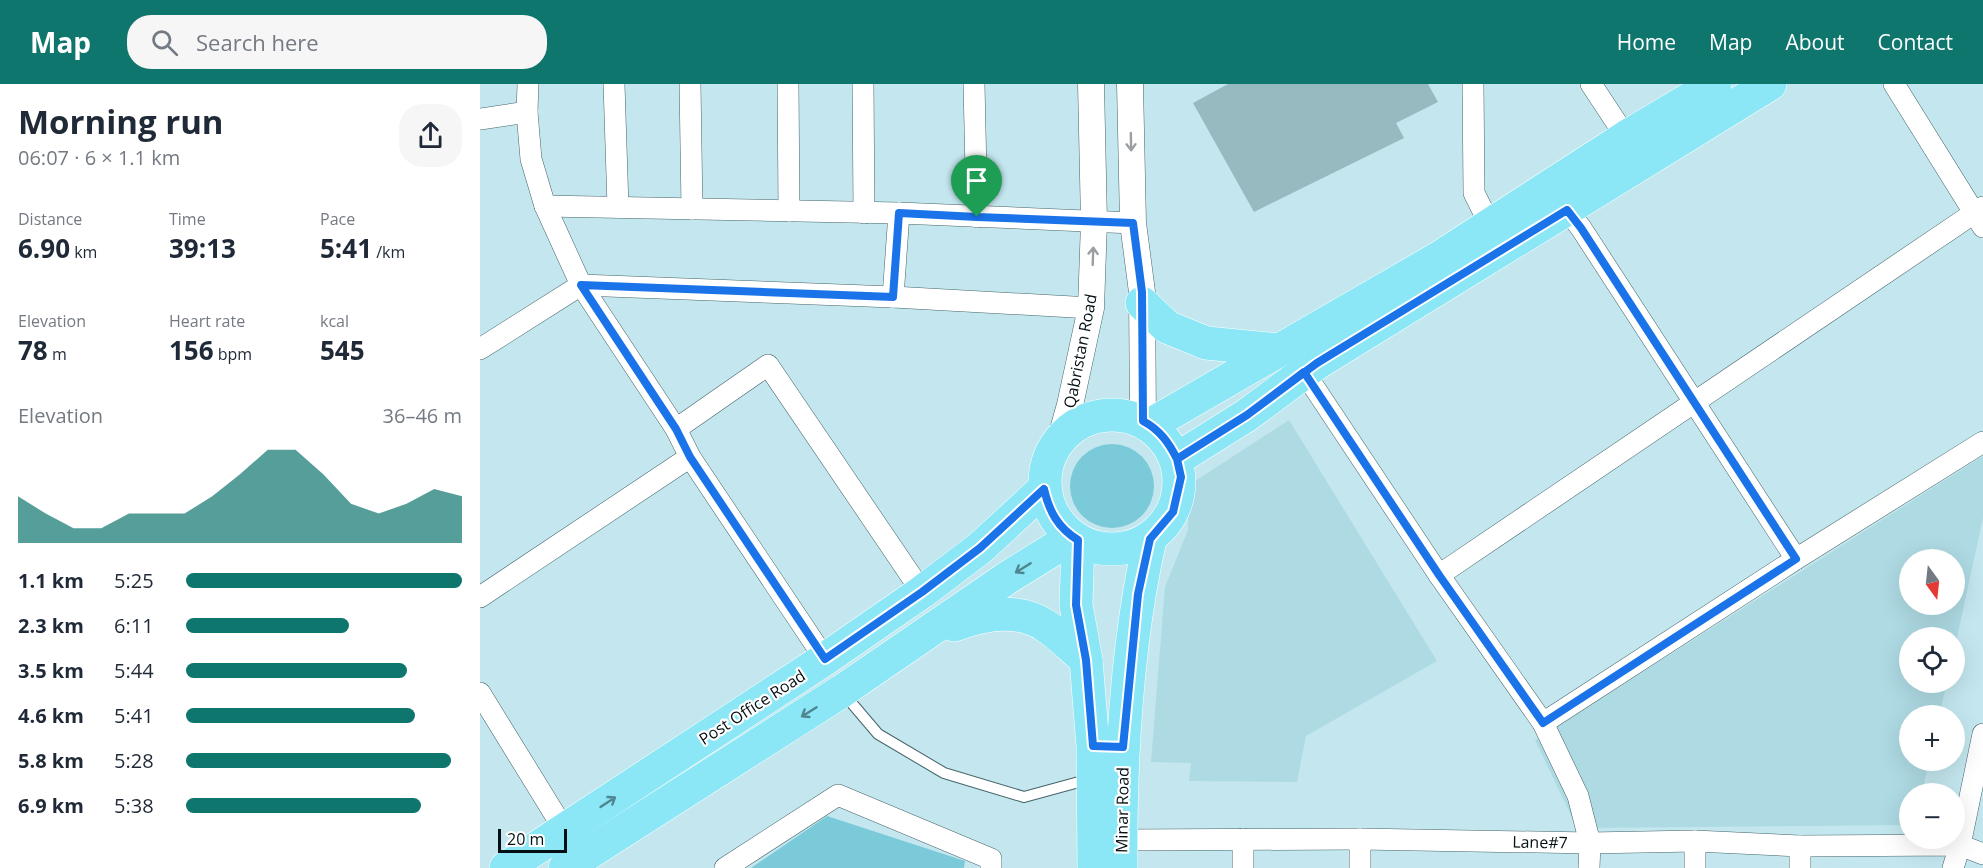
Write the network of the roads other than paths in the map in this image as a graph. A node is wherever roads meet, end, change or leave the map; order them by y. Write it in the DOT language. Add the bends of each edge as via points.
graph roads {
  1 [pos="528,84"];
  2 [pos="615,84"];
  3 [pos="690,84"];
  4 [pos="788,84"];
  5 [pos="863,84"];
  6 [pos="974,84"];
  7 [pos="1091,84"];
  8 [pos="1130,84"];
  9 [pos="1473,84"];
  10 [pos="1591,84"];
  11 [pos="1770,84"];
  12 [pos="1894,84"];
  13 [pos="1713,85"];
  14 [pos="527,112"];
  15 [pos="480,119"];
  16 [pos="1626,137"];
  17 [pos="544,206"];
  18 [pos="618,207"];
  19 [pos="692,208"];
  20 [pos="1567,210"];
  21 [pos="789,211"];
  22 [pos="864,213"];
  23 [pos="899,213"];
  24 [pos="1980,216"];
  25 [pos="977,217"];
  26 [pos="1094,222"];
  27 [pos="1133,223"];
  28 [pos="1490,225"];
  29 [pos="581,285"];
  30 [pos="893,297"];
  31 [pos="1142,303"];
  32 [pos="1091,308"];
  33 [pos="480,349"];
  34 [pos="1280,350"];
  35 [pos="1304,372"];
  36 [pos="1694,402"];
  37 [pos="1147,423"];
  38 [pos="676,429"];
  39 [pos="1061,437"];
  40 [pos="1983,442"];
  41 [pos="690,457"];
  42 [pos="1177,459"];
  43 [pos="1044,489"];
  44 [pos="1075,539"];
  45 [pos="1150,539"];
  46 [pos="1796,559"];
  47 [pos="1439,575"];
  48 [pos="922,592"];
  49 [pos="480,597"];
  50 [pos="925,636"];
  51 [pos="825,659"];
  52 [pos="1086,660"];
  53 [pos="842,691"];
  54 [pos="480,693"];
  55 [pos="1543,723"];
  56 [pos="1983,734"];
  57 [pos="1108,746"];
  58 [pos="1981,762"];
  59 [pos="1094,778"];
  60 [pos="1965,825"];
  61 [pos="565,831"];
  62 [pos="1242,839"];
  63 [pos="1360,839"];
  64 [pos="1695,841"];
  65 [pos="1590,843"];
  66 [pos="1899,845"];
  67 [pos="1800,846"];
  68 [pos="1965,847"];
  69 [pos="1959,849"];
  70 [pos="1121,854"];
  71 [pos="1983,854"];
  72 [pos="506,868"];
  73 [pos="565,868"];
  74 [pos="725,868"];
  75 [pos="991,868"];
  76 [pos="1094,868"];
  77 [pos="1243,868"];
  78 [pos="1360,868"];
  79 [pos="1589,868"];
  80 [pos="1695,868"];
  81 [pos="1800,868"];
  82 [pos="1953,868"];
  1 -- 14 [label="street"];
  2 -- 18 [label="street"];
  3 -- 19 [label="street"];
  4 -- 21 [label="street"];
  5 -- 22 [label="street"];
  6 -- 25 [label="street"];
  7 -- 26 [label="street, Qabristan Road"];
  8 -- 27 [label="street, one-way"];
  9 -- 28 [label="street" via="1474,193"];
  10 -- 16 [label="street"];
  11 -- 20 [label="main road"];
  12 -- 24 [label="street"];
  13 -- 16 [label="main road"];
  14 -- 15 [label="street"];
  14 -- 17 [label="street" via="531,159"];
  16 -- 28 [label="main road"];
  17 -- 18 [label="street"];
  17 -- 29 [label="street"];
  18 -- 19 [label="street"];
  19 -- 21 [label="street"];
  20 -- 35 [label="main road"];
  20 -- 36 [label="street"];
  21 -- 22 [label="street"];
  22 -- 23 [label="street"];
  23 -- 25 [label="street"];
  23 -- 30 [label="street"];
  24 -- 36 [label="street"];
  25 -- 26 [label="street"];
  26 -- 27 [label="street"];
  32 -- 26 [label="street, Qabristan Road, one-way"];
  27 -- 31 [label="street"];
  28 -- 34 [label="main road"];
  29 -- 30 [label="street"];
  29 -- 33 [label="street"];
  29 -- 38 [label="street"];
  30 -- 32 [label="street"];
  31 -- 34 [label="main road" via="1167,327 1206,343"];
  31 -- 37 [label="street"];
  32 -- 39 [label="street, Qabristan Road"];
  34 -- 37 [label="main road"];
  35 -- 42 [label="main road" via="1247,415"];
  35 -- 47 [label="street"];
  36 -- 46 [label="street"];
  36 -- 47 [label="street"];
  37 -- 39 [label="main road" via="1114,414 1085,420"];
  37 -- 42 [label="main road" via="1168,443"];
  38 -- 41 [label="street"];
  38 -- 48 [label="street" via="768,365"];
  39 -- 43 [label="main road" via="1047,461"];
  40 -- 46 [label="street"];
  41 -- 49 [label="street"];
  41 -- 51 [label="street"];
  42 -- 45 [label="main road" via="1181,477 1173,512"];
  43 -- 44 [label="main road" via="1053,516"];
  43 -- 48 [label="main road, Post Office Road" via="980,548"];
  44 -- 45 [label="main road" via="1119,550"];
  44 -- 50 [label="main road, one-way" via="1006,578"];
  44 -- 52 [label="main road, Minar Road" via="1076,605"];
  45 -- 57 [label="main road, Minar Road"];
  46 -- 55 [label="street"];
  47 -- 55 [label="street"];
  48 -- 51 [label="main road, Post Office Road"];
  50 -- 52 [label="main road" via="995,614 1022,615 1045,625"];
  50 -- 53 [label="main road"];
  61 -- 51 [label="main road, Post Office Road, one-way"];
  52 -- 57 [label="main road, Minar Road"];
  53 -- 59 [label="lane" via="878,734 944,773 1024,797"];
  53 -- 73 [label="main road, one-way"];
  54 -- 61 [label="street"];
  55 -- 65 [label="street" via="1578,796"];
  56 -- 58 [label="street"];
  57 -- 59 [label="main road, Minar Road"];
  57 -- 70 [label="main road, Minar Road"];
  58 -- 60 [label="street"];
  59 -- 76 [label="main road, Minar Road"];
  61 -- 72 [label="main road, Post Office Road"];
  62 -- 63 [label="street, Lane#7"];
  62 -- 70 [label="street, Lane#7"];
  62 -- 77 [label="street"];
  63 -- 65 [label="street, Lane#7"];
  63 -- 78 [label="street"];
  64 -- 65 [label="street, Lane#7"];
  64 -- 67 [label="street, Lane#7"];
  64 -- 80 [label="street"];
  65 -- 79 [label="street"];
  66 -- 67 [label="street, Lane#7"];
  67 -- 81 [label="street"];
  68 -- 71 [label="street"];
  69 -- 82 [label="street"];
  74 -- 75 [label="street" via="838,795 991,860"];
}
